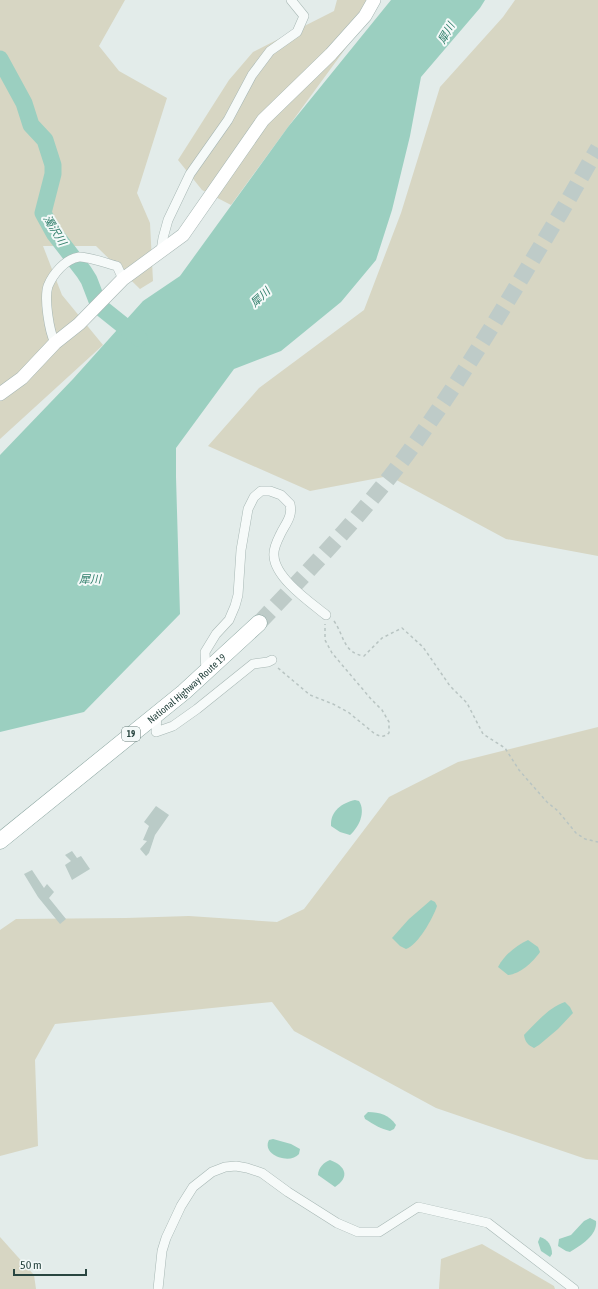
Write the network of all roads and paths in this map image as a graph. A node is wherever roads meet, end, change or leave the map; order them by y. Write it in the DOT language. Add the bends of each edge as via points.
graph roads {
  1 [pos="291,0"];
  2 [pos="374,0"];
  3 [pos="161,251"];
  4 [pos="123,279"];
  5 [pos="56,343"];
  6 [pos="0,394"];
  7 [pos="326,615"];
  8 [pos="258,623"];
  9 [pos="272,660"];
  10 [pos="206,672"];
  11 [pos="157,714"];
  12 [pos="0,841"];
  13 [pos="598,842"];
  14 [pos="158,1289"];
  15 [pos="574,1289"];
  1 -- 3 [label="street" via="304,16 302,24 297,32 270,51 252,75 228,120 190,174 168,220"];
  2 -- 3 [label="street" via="365,16 331,54 263,120 183,235"];
  3 -- 4 [label="street"];
  4 -- 5 [label="street" via="79,324"];
  4 -- 5 [label="street" via="117,266 79,257 61,266 48,286 46,296 48,316"];
  5 -- 6 [label="street" via="22,378"];
  7 -- 9 [label="path" via="325,640 332,653 382,710 389,722 389,733 380,736 348,712 310,695"];
  7 -- 10 [label="street" via="279,573 273,556 280,534 290,517 290,504 276,492 261,491 254,496 248,509 235,606 229,620 205,652"];
  7 -- 13 [label="path" via="335,621 348,647 356,655 364,656 382,638 402,628 423,647 450,686 467,703 483,734 505,748 518,770 576,833 585,839"];
  8 -- 10 [label="highway, National Highway Route 19 / 19"];
  9 -- 11 [label="street" via="253,664 198,709 173,726 156,732"];
  10 -- 11 [label="highway, National Highway Route 19 / 19"];
  11 -- 12 [label="highway, National Highway Route 19 / 19"];
  14 -- 15 [label="street" via="166,1238 193,1187 212,1172 236,1166 262,1173 337,1223 358,1232 379,1232 418,1207 488,1223"];
}
